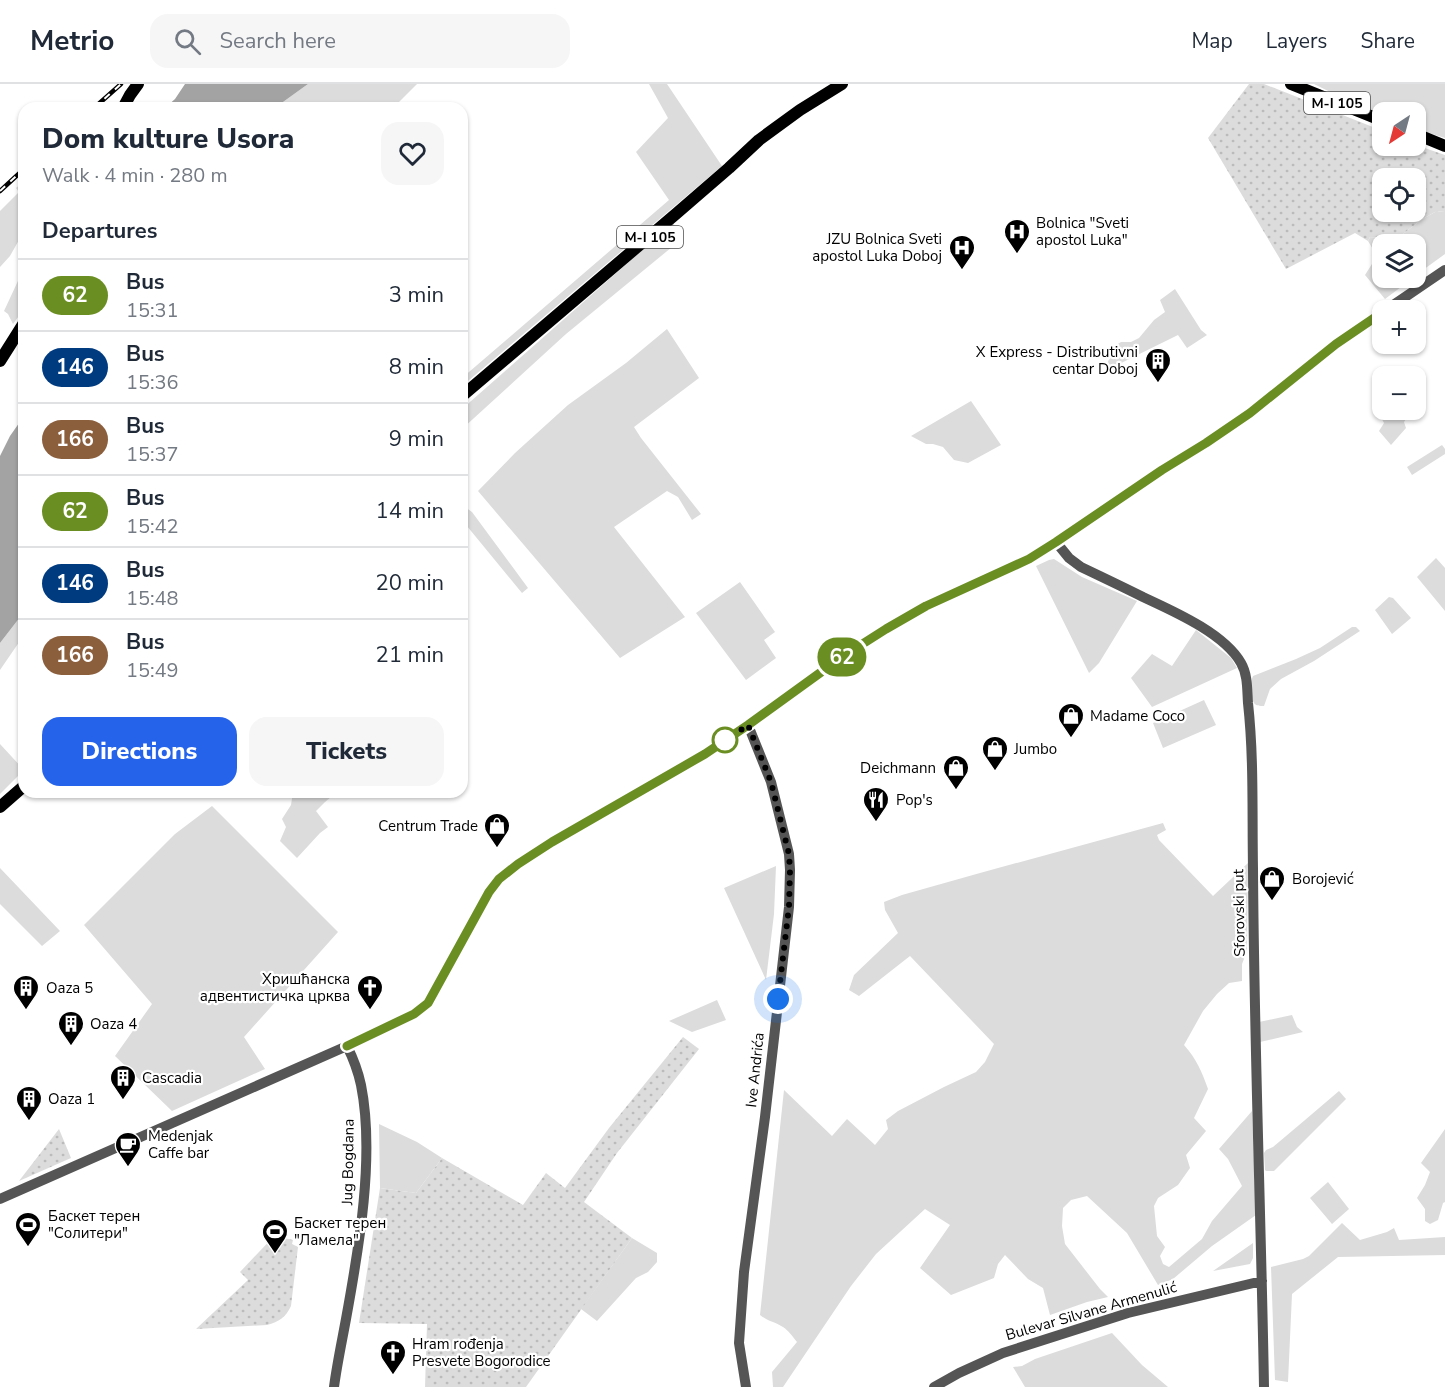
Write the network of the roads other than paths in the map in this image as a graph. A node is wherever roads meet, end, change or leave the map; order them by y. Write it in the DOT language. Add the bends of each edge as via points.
graph roads {
  1 [pos="138,84"];
  2 [pos="842,84"];
  3 [pos="1291,84"];
  4 [pos="126,102"];
  5 [pos="1372,117"];
  6 [pos="1426,138"];
  7 [pos="1445,146"];
  8 [pos="1445,270"];
  9 [pos="1400,300"];
  10 [pos="1372,319"];
  11 [pos="18,332"];
  12 [pos="0,361"];
  13 [pos="468,391"];
  14 [pos="1056,542"];
  15 [pos="748,725"];
  16 [pos="18,791"];
  17 [pos="0,807"];
  18 [pos="347,1046"];
  19 [pos="0,1198"];
  20 [pos="1262,1281"];
  21 [pos="334,1387"];
  22 [pos="746,1387"];
  23 [pos="934,1387"];
  24 [pos="1264,1387"];
  1 -- 4 [label="main road"];
  2 -- 13 [label="main road, M-I 105" via="759,140"];
  3 -- 5 [label="main road, M-I 105"];
  6 -- 7 [label="main road"];
  8 -- 9 [label="street"];
  10 -- 14 [label="street" via="1250,413"];
  11 -- 12 [label="main road"];
  14 -- 15 [label="street" via="886,629"];
  14 -- 20 [label="street, Sforovski put" via="1081,567 1202,627 1232,651 1245,672 1252,774"];
  15 -- 18 [label="street" via="508,871 481,906 428,1003 414,1014"];
  15 -- 22 [label="street, Ive Andrića" via="771,782 789,854 790,878 744,1272 739,1343"];
  16 -- 17 [label="main road"];
  18 -- 19 [label="street"];
  18 -- 21 [label="street, Jug Bogdana" via="361,1085 366,1154 352,1285"];
  20 -- 23 [label="street, Bulevar Silvane Armenulić" via="1128,1313 1002,1353"];
  20 -- 24 [label="street, Sforovski put"];
}
